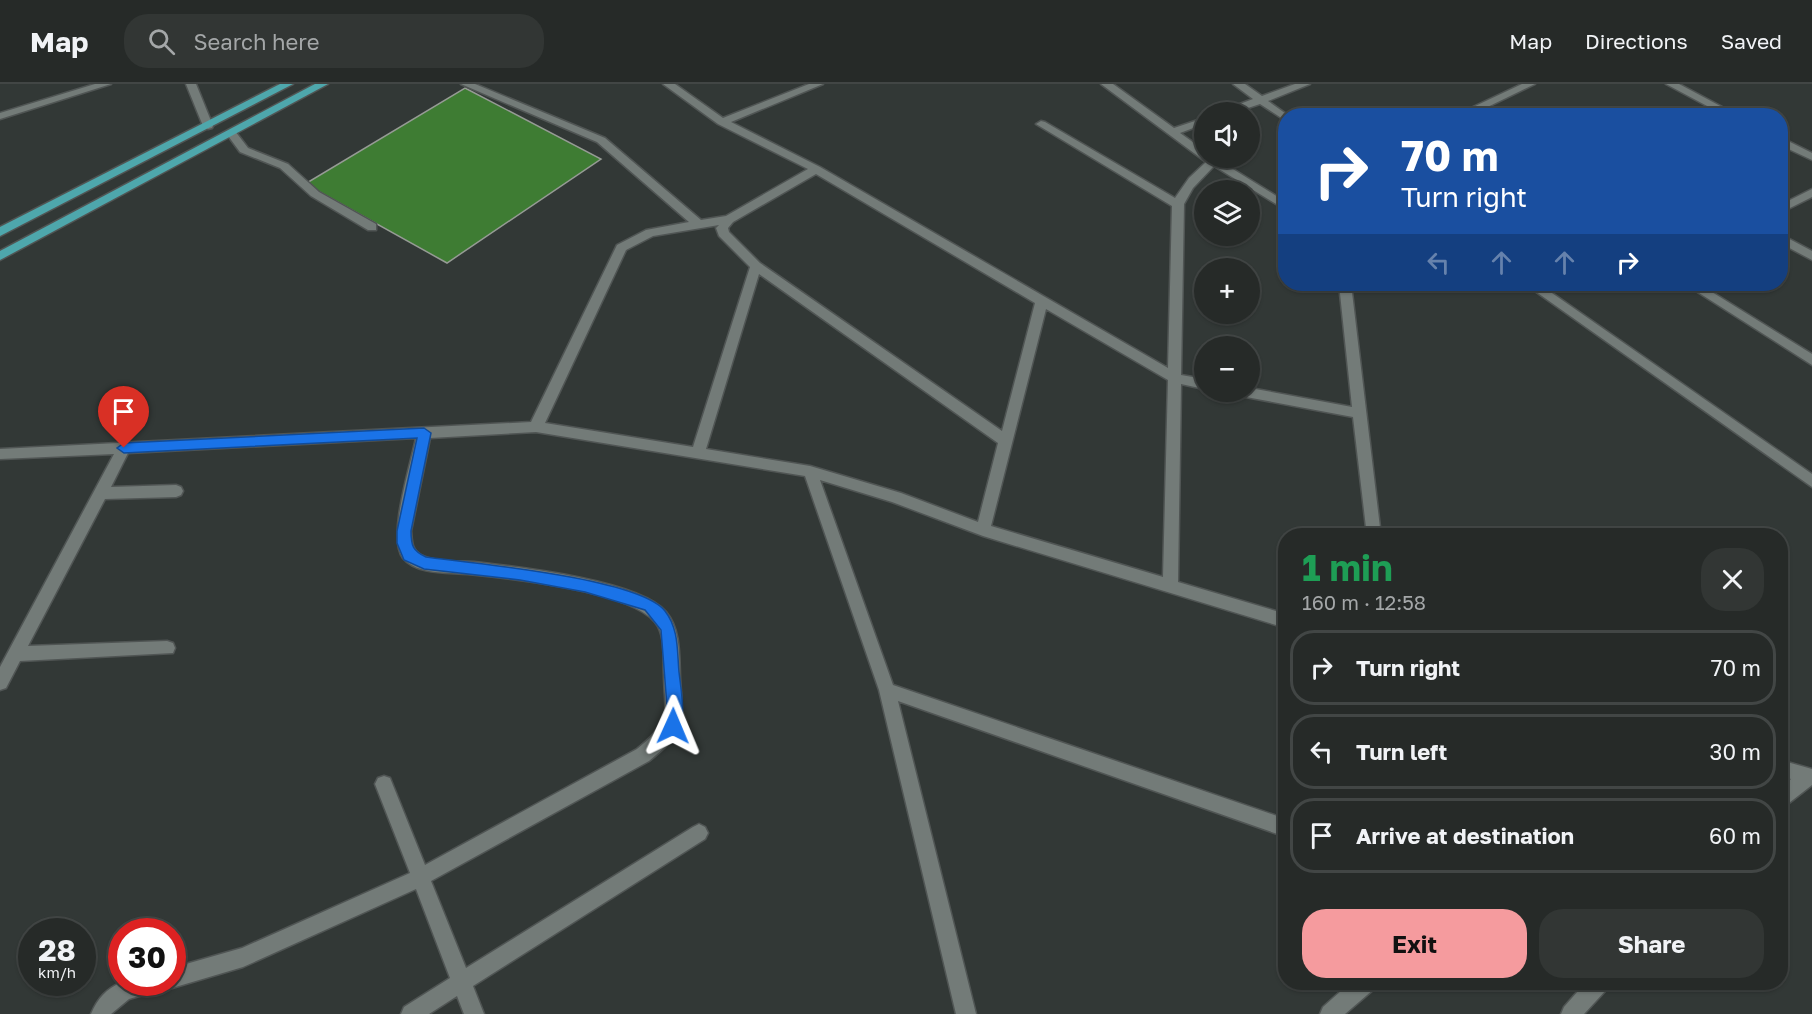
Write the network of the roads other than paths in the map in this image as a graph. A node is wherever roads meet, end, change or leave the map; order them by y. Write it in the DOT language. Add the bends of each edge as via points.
graph roads {
  1 [pos="106,84"];
  2 [pos="191,84"];
  3 [pos="288,84"];
  4 [pos="323,84"];
  5 [pos="466,84"];
  6 [pos="668,84"];
  7 [pos="818,84"];
  8 [pos="1106,84"];
  9 [pos="1238,84"];
  10 [pos="1305,84"];
  11 [pos="1499,84"];
  12 [pos="1530,84"];
  13 [pos="1671,84"];
  14 [pos="1512,92"];
  15 [pos="1261,101"];
  16 [pos="1258,102"];
  17 [pos="1718,107"];
  18 [pos="1477,108"];
  19 [pos="1278,113"];
  20 [pos="0,116"];
  21 [pos="722,122"];
  22 [pos="1041,124"];
  23 [pos="1194,124"];
  24 [pos="208,126"];
  25 [pos="1175,131"];
  26 [pos="231,133"];
  27 [pos="1788,144"];
  28 [pos="1194,147"];
  29 [pos="1812,157"];
  30 [pos="1201,168"];
  31 [pos="1224,168"];
  32 [pos="816,170"];
  33 [pos="1812,192"];
  34 [pos="1278,202"];
  35 [pos="1178,204"];
  36 [pos="1788,206"];
  37 [pos="726,223"];
  38 [pos="699,225"];
  39 [pos="372,227"];
  40 [pos="0,232"];
  41 [pos="1788,242"];
  42 [pos="0,256"];
  43 [pos="1812,256"];
  44 [pos="756,267"];
  45 [pos="1346,291"];
  46 [pos="1541,291"];
  47 [pos="1702,291"];
  48 [pos="1042,301"];
  49 [pos="1812,360"];
  50 [pos="1174,378"];
  51 [pos="1194,382"];
  52 [pos="1260,395"];
  53 [pos="1360,413"];
  54 [pos="536,427"];
  55 [pos="424,433"];
  56 [pos="1007,442"];
  57 [pos="124,448"];
  58 [pos="698,453"];
  59 [pos="0,454"];
  60 [pos="810,471"];
  61 [pos="1812,481"];
  62 [pos="176,491"];
  63 [pos="100,493"];
  64 [pos="1373,528"];
  65 [pos="983,530"];
  66 [pos="1170,587"];
  67 [pos="1278,619"];
  68 [pos="167,648"];
  69 [pos="15,654"];
  70 [pos="0,683"];
  71 [pos="887,690"];
  72 [pos="1788,770"];
  73 [pos="1809,777"];
  74 [pos="384,784"];
  75 [pos="1788,795"];
  76 [pos="1278,825"];
  77 [pos="699,833"];
  78 [pos="421,877"];
  79 [pos="186,974"];
  80 [pos="462,984"];
  81 [pos="1358,990"];
  82 [pos="1593,990"];
  83 [pos="116,996"];
  84 [pos="100,1014"];
  85 [pos="411,1014"];
  86 [pos="474,1014"];
  87 [pos="966,1014"];
  88 [pos="1330,1014"];
  89 [pos="1571,1014"];
  1 -- 20 [label="street"];
  2 -- 24 [label="street"];
  3 -- 24 [label="main road"];
  4 -- 26 [label="main road"];
  5 -- 38 [label="street" via="601,140"];
  6 -- 21 [label="street"];
  7 -- 21 [label="street"];
  8 -- 25 [label="street"];
  9 -- 15 [label="street"];
  10 -- 15 [label="street"];
  11 -- 14 [label="street"];
  12 -- 14 [label="street"];
  13 -- 17 [label="street"];
  14 -- 18 [label="street"];
  15 -- 16 [label="street"];
  15 -- 19 [label="street"];
  21 -- 32 [label="street"];
  22 -- 35 [label="street"];
  23 -- 25 [label="street"];
  24 -- 40 [label="main road"];
  25 -- 28 [label="street"];
  26 -- 39 [label="street" via="244,150 285,166 315,194"];
  26 -- 42 [label="main road"];
  27 -- 29 [label="street"];
  30 -- 35 [label="street"];
  31 -- 34 [label="street"];
  32 -- 37 [label="street"];
  32 -- 48 [label="street"];
  33 -- 36 [label="street"];
  35 -- 50 [label="street"];
  37 -- 38 [label="street"];
  37 -- 44 [label="street" via="728,238"];
  38 -- 54 [label="street" via="650,233 621,248"];
  41 -- 43 [label="street"];
  44 -- 56 [label="street"];
  44 -- 58 [label="street"];
  45 -- 53 [label="street"];
  46 -- 61 [label="street"];
  47 -- 49 [label="street"];
  48 -- 50 [label="street"];
  48 -- 56 [label="street"];
  50 -- 51 [label="street"];
  50 -- 66 [label="street"];
  52 -- 53 [label="street"];
  53 -- 64 [label="street"];
  54 -- 55 [label="street"];
  54 -- 58 [label="street"];
  55 -- 57 [label="street"];
  55 -- 78 [label="street" via="404,531 409,556 424,563 585,586 649,605 668,629 675,706 673,726 643,755"];
  56 -- 65 [label="street"];
  57 -- 59 [label="street"];
  57 -- 63 [label="street"];
  58 -- 60 [label="street"];
  60 -- 65 [label="street" via="896,497"];
  60 -- 71 [label="street"];
  62 -- 63 [label="street"];
  63 -- 69 [label="street"];
  65 -- 66 [label="street"];
  66 -- 67 [label="street"];
  68 -- 69 [label="street"];
  69 -- 70 [label="street"];
  71 -- 76 [label="street"];
  71 -- 87 [label="street"];
  72 -- 73 [label="street"];
  73 -- 75 [label="street"];
  74 -- 78 [label="street"];
  77 -- 80 [label="street"];
  78 -- 79 [label="street" via="243,957"];
  78 -- 80 [label="street"];
  80 -- 85 [label="street"];
  80 -- 86 [label="street"];
  81 -- 88 [label="street"];
  82 -- 89 [label="street"];
  83 -- 84 [label="street"];
}
